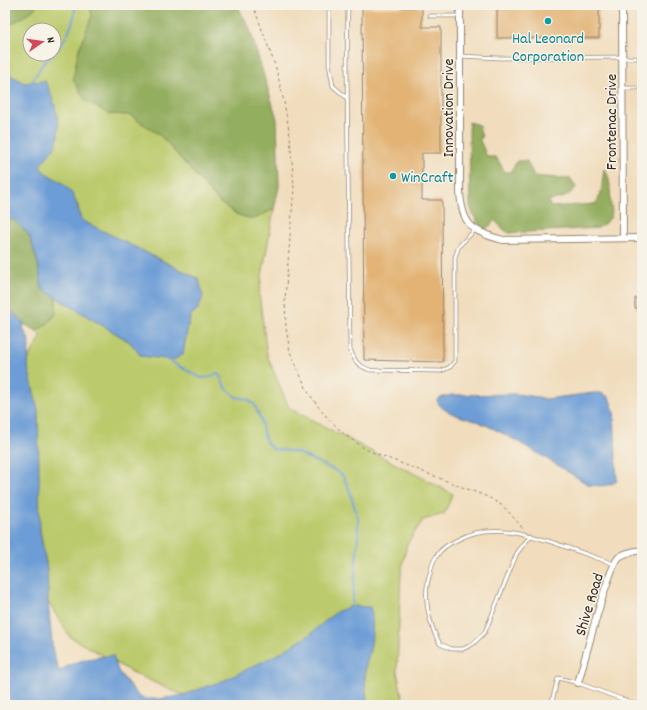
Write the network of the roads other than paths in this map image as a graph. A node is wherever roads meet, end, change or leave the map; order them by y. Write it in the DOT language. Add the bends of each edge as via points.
graph roads {
  1 [pos="329,5"];
  2 [pos="348,5"];
  3 [pos="460,5"];
  4 [pos="622,5"];
  5 [pos="430,16"];
  6 [pos="460,16"];
  7 [pos="460,56"];
  8 [pos="622,58"];
  9 [pos="636,58"];
  10 [pos="622,88"];
  11 [pos="637,88"];
  12 [pos="347,98"];
  13 [pos="475,230"];
  14 [pos="623,238"];
  15 [pos="642,238"];
  16 [pos="531,535"];
  17 [pos="642,550"];
  18 [pos="614,564"];
  19 [pos="578,683"];
  20 [pos="551,705"];
  21 [pos="638,705"];
  1 -- 12 [label="lane" via="329,64 333,86"];
  2 -- 12 [label="lane"];
  3 -- 6 [label="street, Innovation Drive"];
  4 -- 8 [label="street, Frontenac Drive"];
  5 -- 6 [label="lane"];
  6 -- 7 [label="street, Innovation Drive"];
  7 -- 8 [label="lane"];
  7 -- 13 [label="street, Innovation Drive" via="461,207 465,220"];
  8 -- 9 [label="lane"];
  8 -- 10 [label="street, Frontenac Drive"];
  10 -- 11 [label="lane"];
  10 -- 14 [label="street, Frontenac Drive"];
  12 -- 13 [label="lane" via="350,349 360,366 370,370 441,371 456,361 455,257 459,246"];
  13 -- 14 [label="street" via="503,240"];
  14 -- 15 [label="street"];
  16 -- 16 [label="lane" via="517,553 485,632 473,644 463,649 452,649 440,644 430,622 427,599 428,577 435,557 444,547 466,535 490,530"];
  16 -- 18 [label="lane"];
  17 -- 18 [label="street, Shive Road" via="624,554"];
  18 -- 19 [label="street, Shive Road"];
  19 -- 20 [label="lane" via="558,678"];
  19 -- 21 [label="lane"];
}
